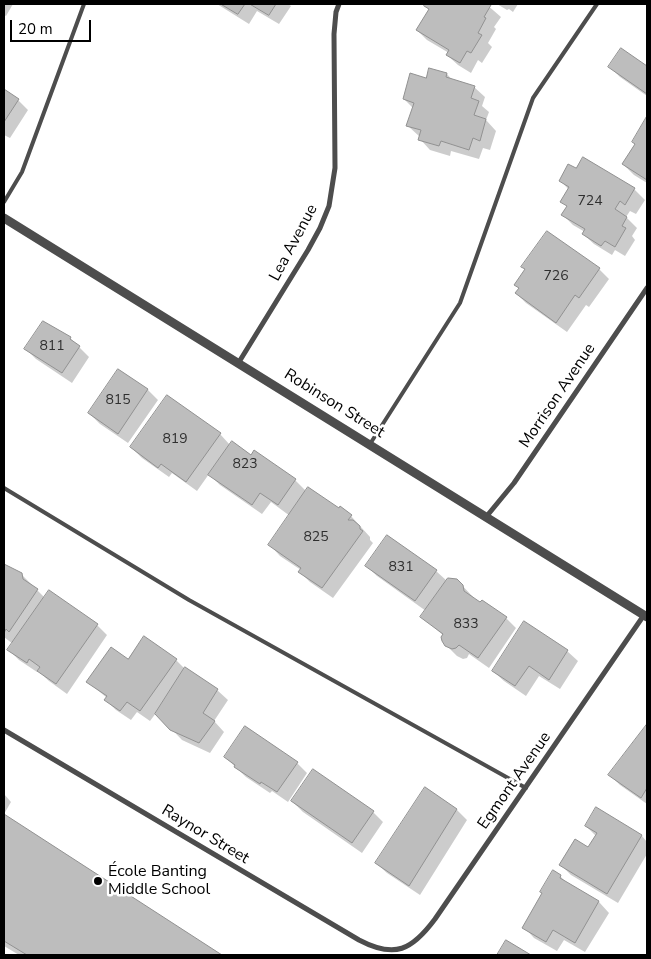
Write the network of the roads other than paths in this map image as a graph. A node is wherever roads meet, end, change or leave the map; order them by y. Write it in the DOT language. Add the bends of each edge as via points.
graph roads {
  1 [pos="84,4"];
  2 [pos="339,4"];
  3 [pos="597,4"];
  4 [pos="4,202"];
  5 [pos="4,218"];
  6 [pos="647,288"];
  7 [pos="239,362"];
  8 [pos="370,444"];
  9 [pos="4,488"];
  10 [pos="486,516"];
  11 [pos="646,616"];
  12 [pos="4,730"];
  13 [pos="526,788"];
  14 [pos="398,953"];
  1 -- 4 [label="lane" via="22,172"];
  2 -- 7 [label="street, Lea Avenue" via="334,34 335,168 328,206 308,250"];
  3 -- 8 [label="lane" via="533,98 460,303"];
  5 -- 7 [label="street, Robinson Street"];
  6 -- 10 [label="street, Morrison Avenue" via="514,483"];
  7 -- 8 [label="street, Robinson Street"];
  8 -- 10 [label="street, Robinson Street"];
  9 -- 13 [label="lane" via="189,600"];
  10 -- 11 [label="street, Robinson Street"];
  11 -- 13 [label="street, Egmont Avenue"];
  12 -- 14 [label="street, Raynor Street" via="358,940 371,947"];
  13 -- 14 [label="street, Egmont Avenue" via="423,935"];
}
